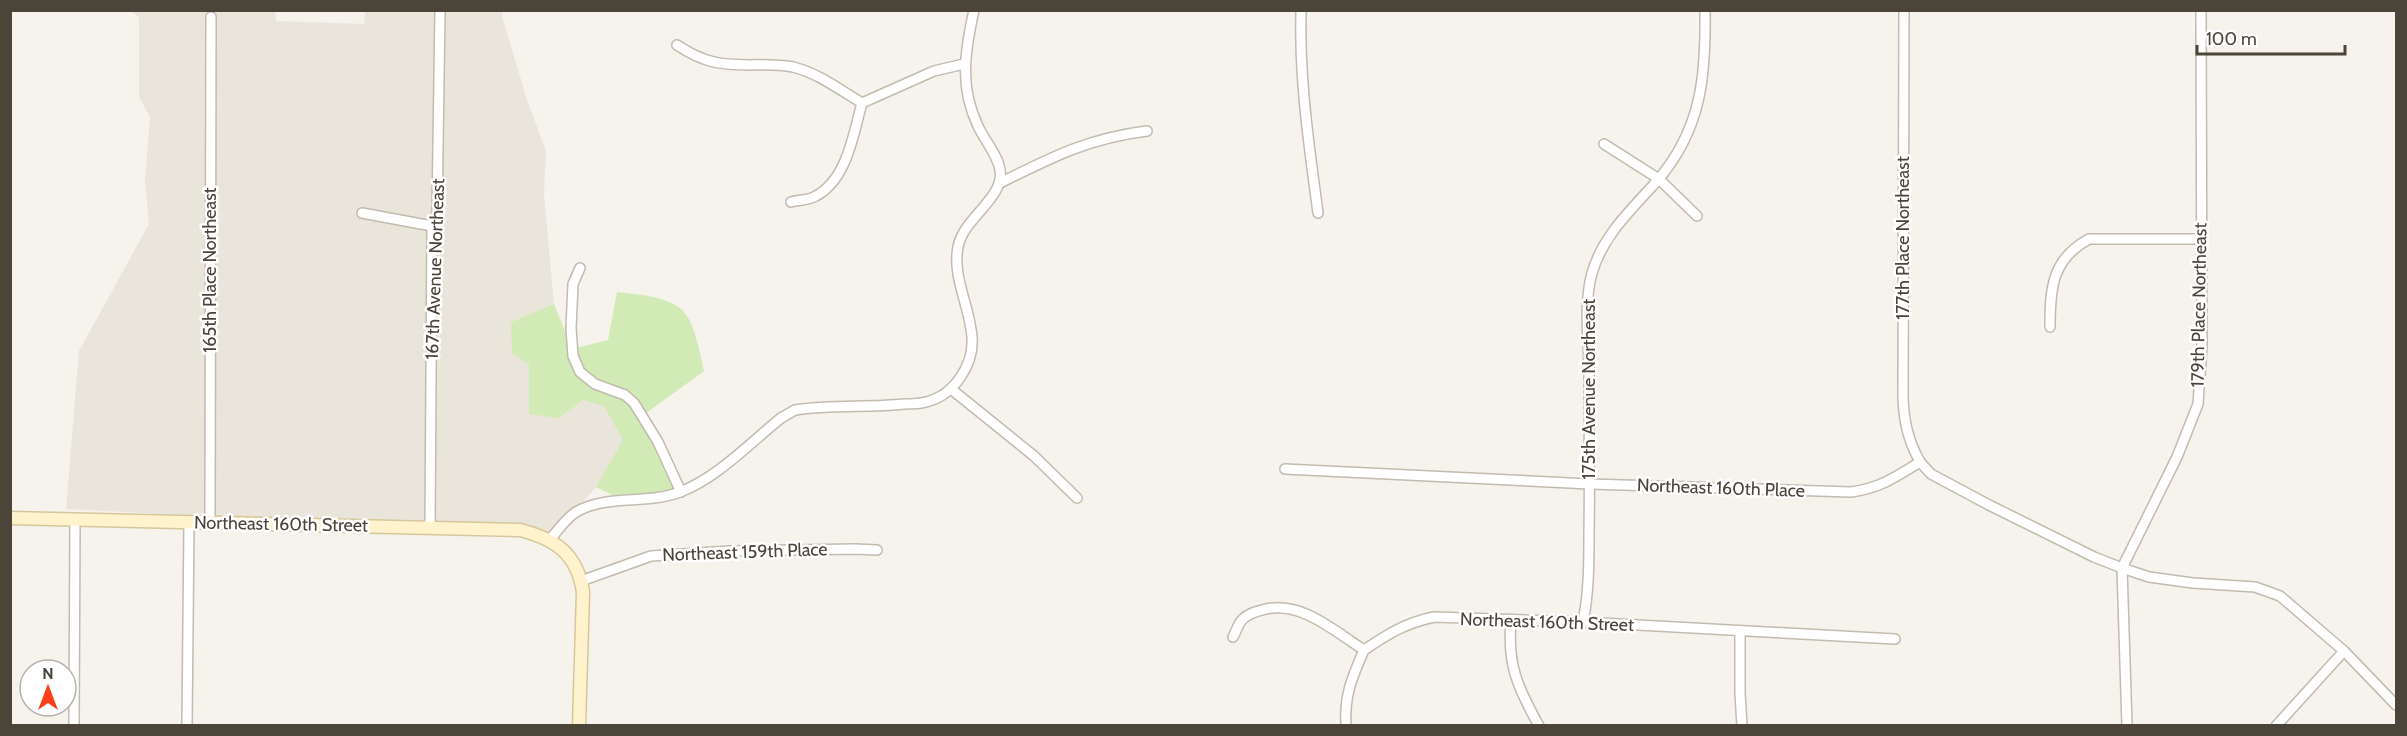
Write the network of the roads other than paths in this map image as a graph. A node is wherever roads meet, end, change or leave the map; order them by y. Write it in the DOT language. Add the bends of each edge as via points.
graph roads {
  1 [pos="440,10"];
  2 [pos="974,10"];
  3 [pos="1301,10"];
  4 [pos="1705,10"];
  5 [pos="1904,10"];
  6 [pos="2201,10"];
  7 [pos="211,17"];
  8 [pos="677,45"];
  9 [pos="964,64"];
  10 [pos="862,104"];
  11 [pos="1147,131"];
  12 [pos="1604,144"];
  13 [pos="1659,179"];
  14 [pos="1000,183"];
  15 [pos="792,202"];
  16 [pos="362,213"];
  17 [pos="1318,213"];
  18 [pos="1697,216"];
  19 [pos="432,226"];
  20 [pos="2200,239"];
  21 [pos="580,268"];
  22 [pos="2050,327"];
  23 [pos="951,389"];
  24 [pos="1920,462"];
  25 [pos="1285,469"];
  26 [pos="1590,484"];
  27 [pos="681,492"];
  28 [pos="1077,498"];
  29 [pos="10,518"];
  30 [pos="75,520"];
  31 [pos="189,522"];
  32 [pos="210,522"];
  33 [pos="430,528"];
  34 [pos="550,539"];
  35 [pos="877,550"];
  36 [pos="2122,568"];
  37 [pos="581,581"];
  38 [pos="1511,621"];
  39 [pos="1583,622"];
  40 [pos="1740,631"];
  41 [pos="1233,637"];
  42 [pos="1895,639"];
  43 [pos="1364,650"];
  44 [pos="2344,651"];
  45 [pos="2397,705"];
  46 [pos="74,726"];
  47 [pos="188,726"];
  48 [pos="579,726"];
  49 [pos="1346,726"];
  50 [pos="1539,726"];
  51 [pos="1742,726"];
  52 [pos="2127,726"];
  53 [pos="2276,726"];
  1 -- 19 [label="street, 167th Avenue Northeast" via="437,213"];
  2 -- 9 [label="street"];
  3 -- 17 [label="street" via="1304,106"];
  4 -- 13 [label="street, 175th Avenue Northeast" via="1706,62 1700,97 1683,144"];
  5 -- 24 [label="street, 177th Place Northeast" via="1903,398 1908,441"];
  6 -- 20 [label="street, 179th Place Northeast"];
  7 -- 32 [label="street, 165th Place Northeast"];
  8 -- 10 [label="street" via="698,58 717,63 768,63 796,68 819,77"];
  9 -- 10 [label="street" via="934,71"];
  9 -- 14 [label="street" via="968,101 1000,170"];
  10 -- 15 [label="street" via="837,177 813,197"];
  11 -- 14 [label="street" via="1081,144"];
  12 -- 13 [label="street"];
  13 -- 18 [label="street"];
  13 -- 26 [label="street, 175th Avenue Northeast" via="1630,209 1602,248 1589,284"];
  14 -- 23 [label="street" via="963,231 958,246 956,263 973,349 968,365"];
  16 -- 19 [label="street"];
  19 -- 33 [label="street, 167th Avenue Northeast"];
  20 -- 22 [label="street" via="2089,239 2076,246 2056,271 2050,296"];
  20 -- 36 [label="street, 179th Place Northeast" via="2202,346 2198,404 2177,457"];
  21 -- 27 [label="street" via="573,284 570,328 573,356 580,372 634,403 658,442"];
  23 -- 27 [label="street" via="926,402 795,410"];
  23 -- 28 [label="street" via="1034,456"];
  24 -- 26 [label="street, Northeast 160th Place" via="1872,489 1851,492"];
  24 -- 36 [label="street" via="1931,474 1989,505"];
  25 -- 26 [label="street, Northeast 160th Place"];
  26 -- 39 [label="street, 175th Avenue Northeast" via="1588,599"];
  27 -- 34 [label="street" via="587,507 573,513"];
  29 -- 30 [label="street, Northeast 160th Street"];
  30 -- 31 [label="street, Northeast 160th Street"];
  30 -- 46 [label="street"];
  31 -- 32 [label="street, Northeast 160th Street"];
  31 -- 47 [label="street"];
  32 -- 33 [label="street, Northeast 160th Street"];
  33 -- 34 [label="street, Northeast 160th Street" via="520,530"];
  34 -- 37 [label="street" via="566,552"];
  35 -- 37 [label="street, Northeast 159th Place" via="651,556"];
  36 -- 44 [label="street" via="2149,577 2255,587 2280,596"];
  36 -- 52 [label="street, 179th Place Northeast"];
  37 -- 48 [label="street"];
  38 -- 39 [label="street, Northeast 160th Street"];
  38 -- 43 [label="street, Northeast 160th Street" via="1434,617 1396,628"];
  38 -- 50 [label="street" via="1509,652 1520,690"];
  39 -- 40 [label="street, Northeast 160th Street"];
  40 -- 42 [label="street, Northeast 160th Street"];
  40 -- 51 [label="street"];
  41 -- 43 [label="street" via="1240,621 1252,613 1289,608 1309,615"];
  43 -- 49 [label="street" via="1344,706"];
  44 -- 45 [label="street"];
  44 -- 53 [label="street"];
}
